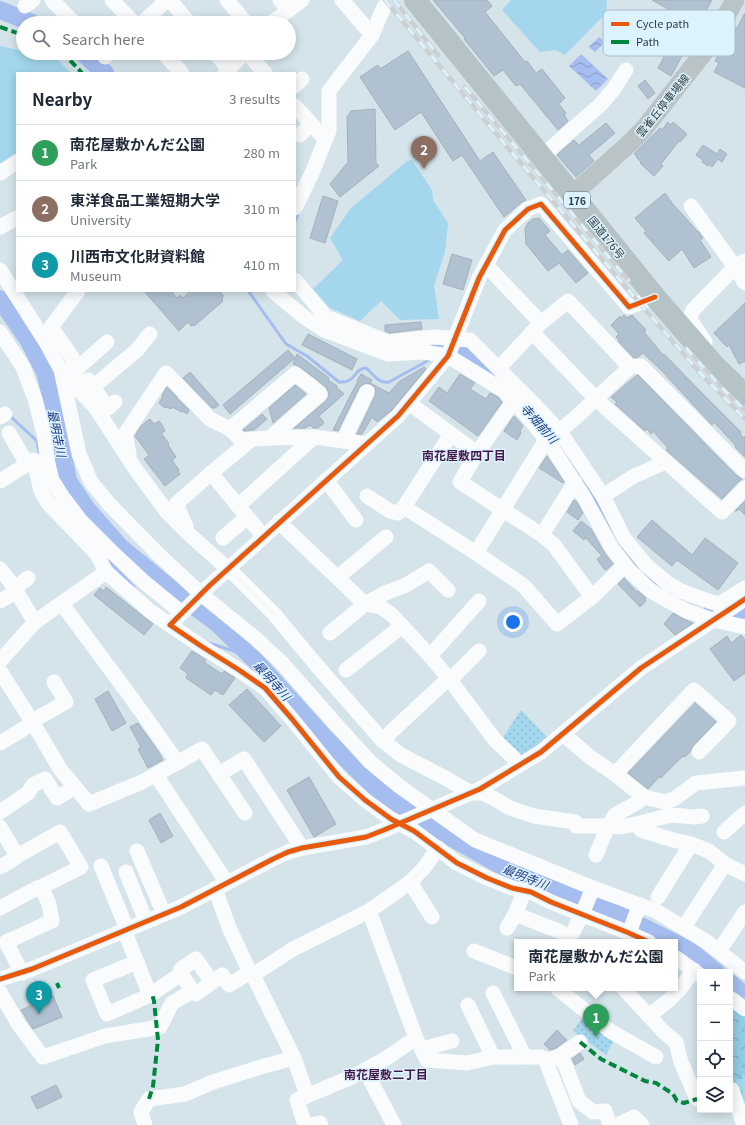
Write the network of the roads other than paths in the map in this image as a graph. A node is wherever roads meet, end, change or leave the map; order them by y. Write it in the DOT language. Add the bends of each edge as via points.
graph roads {
  1 [pos="52,0"];
  2 [pos="112,0"];
  3 [pos="168,0"];
  4 [pos="227,0"];
  5 [pos="302,0"];
  6 [pos="342,0"];
  7 [pos="414,0"];
  8 [pos="735,0"];
  9 [pos="285,5"];
  10 [pos="384,7"];
  11 [pos="729,10"];
  12 [pos="67,16"];
  13 [pos="127,16"];
  14 [pos="150,16"];
  15 [pos="183,16"];
  16 [pos="240,16"];
  17 [pos="276,16"];
  18 [pos="372,35"];
  19 [pos="701,56"];
  20 [pos="170,60"];
  21 [pos="220,60"];
  22 [pos="237,60"];
  23 [pos="253,60"];
  24 [pos="626,70"];
  25 [pos="227,71"];
  26 [pos="181,72"];
  27 [pos="264,72"];
  28 [pos="296,107"];
  29 [pos="311,124"];
  30 [pos="300,135"];
  31 [pos="325,139"];
  32 [pos="541,157"];
  33 [pos="16,163"];
  34 [pos="0,173"];
  35 [pos="299,186"];
  36 [pos="572,195"];
  37 [pos="296,202"];
  38 [pos="691,206"];
  39 [pos="16,219"];
  40 [pos="0,227"];
  41 [pos="740,264"];
  42 [pos="486,266"];
  43 [pos="0,270"];
  44 [pos="296,281"];
  45 [pos="745,283"];
  46 [pos="77,292"];
  47 [pos="274,292"];
  48 [pos="655,297"];
  49 [pos="537,327"];
  50 [pos="0,332"];
  51 [pos="150,334"];
  52 [pos="107,342"];
  53 [pos="451,348"];
  54 [pos="75,362"];
  55 [pos="714,365"];
  56 [pos="630,367"];
  57 [pos="499,368"];
  58 [pos="87,389"];
  59 [pos="743,390"];
  60 [pos="367,392"];
  61 [pos="596,399"];
  62 [pos="115,402"];
  63 [pos="514,402"];
  64 [pos="409,403"];
  65 [pos="230,429"];
  66 [pos="9,433"];
  67 [pos="451,434"];
  68 [pos="553,436"];
  69 [pos="270,438"];
  70 [pos="314,438"];
  71 [pos="252,439"];
  72 [pos="343,441"];
  73 [pos="366,444"];
  74 [pos="477,453"];
  75 [pos="130,462"];
  76 [pos="666,462"];
  77 [pos="27,464"];
  78 [pos="745,471"];
  79 [pos="211,474"];
  80 [pos="326,480"];
  81 [pos="0,481"];
  82 [pos="575,482"];
  83 [pos="745,488"];
  84 [pos="367,496"];
  85 [pos="603,496"];
  86 [pos="404,507"];
  87 [pos="502,510"];
  88 [pos="242,511"];
  89 [pos="356,520"];
  90 [pos="280,522"];
  91 [pos="189,534"];
  92 [pos="542,535"];
  93 [pos="263,536"];
  94 [pos="386,537"];
  95 [pos="223,538"];
  96 [pos="476,552"];
  97 [pos="624,565"];
  98 [pos="0,569"];
  99 [pos="228,569"];
  100 [pos="106,572"];
  101 [pos="338,577"];
  102 [pos="28,578"];
  103 [pos="745,588"];
  104 [pos="15,590"];
  105 [pos="448,590"];
  106 [pos="199,595"];
  107 [pos="592,597"];
  108 [pos="0,601"];
  109 [pos="739,603"];
  110 [pos="62,604"];
  111 [pos="365,604"];
  112 [pos="473,604"];
  113 [pos="177,618"];
  114 [pos="716,619"];
  115 [pos="35,622"];
  116 [pos="402,626"];
  117 [pos="745,627"];
  118 [pos="330,633"];
  119 [pos="479,651"];
  120 [pos="430,656"];
  121 [pos="0,661"];
  122 [pos="346,670"];
  123 [pos="0,671"];
  124 [pos="450,679"];
  125 [pos="54,682"];
  126 [pos="33,722"];
  127 [pos="563,734"];
  128 [pos="383,741"];
  129 [pos="0,743"];
  130 [pos="699,752"];
  131 [pos="178,763"];
  132 [pos="520,764"];
  133 [pos="219,774"];
  134 [pos="615,774"];
  135 [pos="156,775"];
  136 [pos="744,779"];
  137 [pos="75,787"];
  138 [pos="471,793"];
  139 [pos="644,797"];
  140 [pos="430,811"];
  141 [pos="0,812"];
  142 [pos="245,813"];
  143 [pos="745,813"];
  144 [pos="702,816"];
  145 [pos="402,823"];
  146 [pos="636,824"];
  147 [pos="608,826"];
  148 [pos="0,827"];
  149 [pos="724,832"];
  150 [pos="691,844"];
  151 [pos="302,848"];
  152 [pos="438,848"];
  153 [pos="137,851"];
  154 [pos="596,855"];
  155 [pos="17,856"];
  156 [pos="725,864"];
  157 [pos="101,866"];
  158 [pos="0,867"];
  159 [pos="126,872"];
  160 [pos="745,874"];
  161 [pos="410,882"];
  162 [pos="221,886"];
  163 [pos="41,888"];
  164 [pos="592,888"];
  165 [pos="525,890"];
  166 [pos="658,897"];
  167 [pos="641,905"];
  168 [pos="0,908"];
  169 [pos="369,911"];
  170 [pos="745,912"];
  171 [pos="582,913"];
  172 [pos="164,914"];
  173 [pos="515,914"];
  174 [pos="432,917"];
  175 [pos="146,921"];
  176 [pos="684,927"];
  177 [pos="507,928"];
  178 [pos="126,930"];
  179 [pos="3,936"];
  180 [pos="565,937"];
  181 [pos="637,938"];
  182 [pos="474,950"];
  183 [pos="719,951"];
  184 [pos="678,959"];
  185 [pos="137,962"];
  186 [pos="514,967"];
  187 [pos="744,970"];
  188 [pos="22,973"];
  189 [pos="697,973"];
  190 [pos="181,974"];
  191 [pos="251,974"];
  192 [pos="0,980"];
  193 [pos="212,982"];
  194 [pos="193,991"];
  195 [pos="561,991"];
  196 [pos="626,991"];
  197 [pos="0,992"];
  198 [pos="493,993"];
  199 [pos="150,995"];
  200 [pos="733,1000"];
  201 [pos="468,1005"];
  202 [pos="745,1009"];
  203 [pos="649,1016"];
  204 [pos="452,1041"];
  205 [pos="580,1042"];
  206 [pos="419,1044"];
  207 [pos="656,1056"];
  208 [pos="493,1057"];
  209 [pos="525,1057"];
  210 [pos="552,1057"];
  211 [pos="294,1058"];
  212 [pos="365,1070"];
  213 [pos="733,1093"];
  214 [pos="307,1095"];
  215 [pos="697,1099"];
  216 [pos="145,1125"];
  217 [pos="305,1125"];
  218 [pos="311,1125"];
  219 [pos="321,1125"];
  220 [pos="394,1125"];
  221 [pos="571,1125"];
  222 [pos="610,1125"];
  223 [pos="618,1125"];
  224 [pos="642,1125"];
  225 [pos="744,1125"];
  1 -- 12 [label="street"];
  2 -- 13 [label="street"];
  3 -- 14 [label="street"];
  3 -- 15 [label="street"];
  4 -- 16 [label="street"];
  5 -- 9 [label="street"];
  6 -- 18 [label="street"];
  7 -- 32 [label="highway, 国道176号 / 176"];
  8 -- 11 [label="main road, 雲雀丘停車場線"];
  9 -- 17 [label="street"];
  10 -- 18 [label="street"];
  18 -- 31 [label="street" via="329,91 329,131"];
  19 -- 36 [label="main road, 雲雀丘停車場線" via="644,130"];
  20 -- 26 [label="street"];
  21 -- 25 [label="street"];
  22 -- 25 [label="street"];
  23 -- 27 [label="street"];
  24 -- 32 [label="street" via="600,105"];
  28 -- 29 [label="street"];
  29 -- 30 [label="street"];
  29 -- 31 [label="street"];
  31 -- 35 [label="street"];
  32 -- 36 [label="highway, 国道176号 / 176"];
  33 -- 34 [label="street"];
  35 -- 37 [label="street"];
  36 -- 48 [label="highway, 国道176号 / 176"];
  38 -- 41 [label="street"];
  39 -- 40 [label="street"];
  41 -- 45 [label="street"];
  41 -- 55 [label="street" via="693,310 690,317 712,352"];
  42 -- 48 [label="street" via="504,230 528,209 542,204 629,307"];
  42 -- 49 [label="street"];
  42 -- 53 [label="street"];
  43 -- 106 [label="street" via="61,370 79,454 91,482 110,505"];
  44 -- 53 [label="street" via="326,317 388,342 434,337"];
  46 -- 54 [label="street" via="51,327"];
  47 -- 53 [label="street" via="324,330 388,354"];
  48 -- 55 [label="highway, 国道176号 / 176"];
  49 -- 56 [label="street" via="568,301"];
  49 -- 57 [label="street"];
  49 -- 61 [label="street"];
  50 -- 113 [label="street" via="23,368 35,400 52,480 81,521"];
  51 -- 58 [label="street" via="137,350"];
  52 -- 54 [label="street"];
  53 -- 57 [label="street" via="470,340"];
  53 -- 63 [label="street"];
  53 -- 64 [label="street"];
  54 -- 58 [label="street"];
  55 -- 59 [label="highway, 国道176号 / 176"];
  56 -- 61 [label="street"];
  56 -- 78 [label="street" via="641,366"];
  57 -- 68 [label="street" via="535,405"];
  58 -- 62 [label="street" via="108,408"];
  58 -- 75 [label="street" via="95,407"];
  60 -- 72 [label="street"];
  61 -- 68 [label="street"];
  61 -- 76 [label="street"];
  63 -- 68 [label="street" via="527,416"];
  63 -- 74 [label="street"];
  64 -- 67 [label="street"];
  64 -- 73 [label="street"];
  65 -- 69 [label="street" via="295,374 324,398"];
  65 -- 71 [label="street" via="241,440"];
  65 -- 75 [label="street" via="210,420 166,373 125,434"];
  66 -- 77 [label="street"];
  67 -- 74 [label="street"];
  67 -- 86 [label="street"];
  68 -- 82 [label="street"];
  68 -- 85 [label="street"];
  68 -- 87 [label="street" via="544,444"];
  69 -- 70 [label="street"];
  69 -- 71 [label="street"];
  70 -- 72 [label="street"];
  70 -- 88 [label="street"];
  71 -- 79 [label="street"];
  72 -- 73 [label="street"];
  73 -- 80 [label="street"];
  74 -- 87 [label="street" via="460,482"];
  75 -- 91 [label="street" via="167,512"];
  76 -- 83 [label="street" via="722,512"];
  76 -- 85 [label="street" via="634,476"];
  77 -- 81 [label="street"];
  77 -- 100 [label="street" via="34,460 48,503 97,554"];
  79 -- 88 [label="street"];
  79 -- 91 [label="street" via="176,504"];
  80 -- 89 [label="street"];
  80 -- 90 [label="street"];
  82 -- 92 [label="street"];
  82 -- 97 [label="street"];
  84 -- 86 [label="street" via="390,511 398,513"];
  85 -- 103 [label="street" via="624,538 646,565 667,583 714,603 721,603"];
  86 -- 96 [label="street"];
  87 -- 92 [label="street"];
  87 -- 96 [label="street"];
  88 -- 93 [label="street"];
  88 -- 95 [label="street"];
  90 -- 93 [label="street"];
  90 -- 101 [label="street"];
  91 -- 99 [label="street"];
  92 -- 107 [label="street" via="554,545"];
  93 -- 99 [label="street"];
  94 -- 101 [label="street"];
  96 -- 107 [label="street" via="524,586 557,624"];
  97 -- 107 [label="street"];
  97 -- 114 [label="street" via="650,590 663,598 687,611"];
  98 -- 104 [label="street"];
  99 -- 106 [label="street"];
  99 -- 128 [label="street" via="274,614"];
  100 -- 110 [label="street"];
  100 -- 113 [label="street" via="150,611"];
  101 -- 111 [label="street"];
  102 -- 104 [label="street"];
  104 -- 108 [label="street"];
  104 -- 115 [label="street"];
  105 -- 111 [label="street" via="429,571"];
  106 -- 113 [label="street"];
  106 -- 140 [label="street" via="281,662 370,762"];
  109 -- 114 [label="street"];
  110 -- 115 [label="street"];
  110 -- 131 [label="street"];
  111 -- 116 [label="street" via="381,607"];
  111 -- 118 [label="street"];
  112 -- 120 [label="street"];
  113 -- 145 [label="street" via="201,646 265,688 339,777 391,819"];
  114 -- 117 [label="street"];
  114 -- 127 [label="street" via="641,668"];
  115 -- 121 [label="street"];
  116 -- 120 [label="street"];
  116 -- 122 [label="street"];
  119 -- 124 [label="street"];
  120 -- 124 [label="street"];
  123 -- 126 [label="street"];
  124 -- 128 [label="street"];
  124 -- 132 [label="street" via="495,740"];
  125 -- 126 [label="street" via="66,702"];
  126 -- 129 [label="street"];
  126 -- 137 [label="street" via="60,769"];
  127 -- 132 [label="street" via="541,752"];
  127 -- 134 [label="street"];
  128 -- 138 [label="street" via="401,755"];
  130 -- 134 [label="street" via="729,721 694,690"];
  131 -- 133 [label="street" via="202,749"];
  131 -- 135 [label="street"];
  132 -- 138 [label="street"];
  133 -- 142 [label="street"];
  133 -- 151 [label="street" via="244,759"];
  134 -- 139 [label="street"];
  135 -- 137 [label="street" via="89,804"];
  135 -- 162 [label="street"];
  136 -- 139 [label="street" via="696,783 665,802"];
  137 -- 141 [label="street" via="57,798 45,779 33,785 28,793"];
  138 -- 140 [label="street"];
  138 -- 147 [label="street" via="482,793 510,808 534,816 575,822 576,826"];
  139 -- 147 [label="street" via="616,815"];
  140 -- 145 [label="street"];
  140 -- 164 [label="street" via="475,840"];
  143 -- 149 [label="street"];
  144 -- 146 [label="street" via="671,815"];
  145 -- 151 [label="street" via="366,837"];
  145 -- 152 [label="street"];
  146 -- 147 [label="street"];
  146 -- 150 [label="street" via="641,830"];
  147 -- 154 [label="street"];
  148 -- 155 [label="street"];
  150 -- 156 [label="street" via="710,851"];
  150 -- 166 [label="street"];
  151 -- 162 [label="street" via="273,858"];
  152 -- 161 [label="street"];
  152 -- 165 [label="street" via="458,863 486,878"];
  153 -- 172 [label="street"];
  155 -- 158 [label="street"];
  155 -- 163 [label="street" via="60,832 81,867"];
  156 -- 160 [label="street"];
  156 -- 176 [label="street"];
  157 -- 178 [label="street"];
  159 -- 175 [label="street"];
  161 -- 169 [label="street"];
  161 -- 174 [label="street"];
  162 -- 172 [label="street"];
  162 -- 191 [label="street" via="230,930"];
  163 -- 168 [label="street"];
  163 -- 179 [label="street" via="49,904 52,921"];
  164 -- 167 [label="street"];
  164 -- 171 [label="street"];
  165 -- 171 [label="street"];
  165 -- 173 [label="street"];
  167 -- 176 [label="street"];
  167 -- 181 [label="street" via="636,914"];
  169 -- 191 [label="street" via="293,948"];
  169 -- 206 [label="street"];
  170 -- 183 [label="street"];
  171 -- 180 [label="street"];
  171 -- 181 [label="street"];
  172 -- 175 [label="street"];
  173 -- 177 [label="street"];
  173 -- 180 [label="street"];
  175 -- 178 [label="street"];
  176 -- 183 [label="street"];
  178 -- 185 [label="street"];
  178 -- 188 [label="street"];
  179 -- 188 [label="street"];
  182 -- 186 [label="street"];
  183 -- 187 [label="street"];
  184 -- 189 [label="street"];
  185 -- 199 [label="street"];
  185 -- 199 [label="street" via="93,980 107,1014"];
  188 -- 192 [label="street"];
  189 -- 203 [label="street"];
  190 -- 193 [label="street" via="181,969 196,959"];
  190 -- 194 [label="street"];
  190 -- 199 [label="street"];
  191 -- 193 [label="street" via="229,985 222,975"];
  191 -- 211 [label="street"];
  193 -- 194 [label="street" via="196,994"];
  194 -- 197 [label="street" via="172,1003 160,1026 105,1036 43,1057 19,1026"];
  195 -- 207 [label="street" via="610,1031"];
  196 -- 203 [label="street"];
  198 -- 209 [label="street"];
  200 -- 202 [label="street"];
  201 -- 208 [label="street"];
  203 -- 215 [label="street" via="676,1042 681,1062"];
  204 -- 206 [label="street"];
  205 -- 210 [label="street"];
  206 -- 208 [label="street" via="427,1060 467,1063"];
  206 -- 212 [label="street"];
  208 -- 209 [label="street"];
  209 -- 210 [label="street"];
  210 -- 221 [label="street"];
  210 -- 222 [label="street" via="566,1067 579,1102 593,1112 605,1111"];
  211 -- 214 [label="street"];
  211 -- 216 [label="street" via="213,1082 185,1094 149,1099 141,1112"];
  212 -- 214 [label="street"];
  212 -- 220 [label="street"];
  213 -- 225 [label="street"];
  214 -- 217 [label="street" via="296,1100"];
  218 -- 219 [label="street"];
  223 -- 224 [label="street" via="634,1117"];
}
